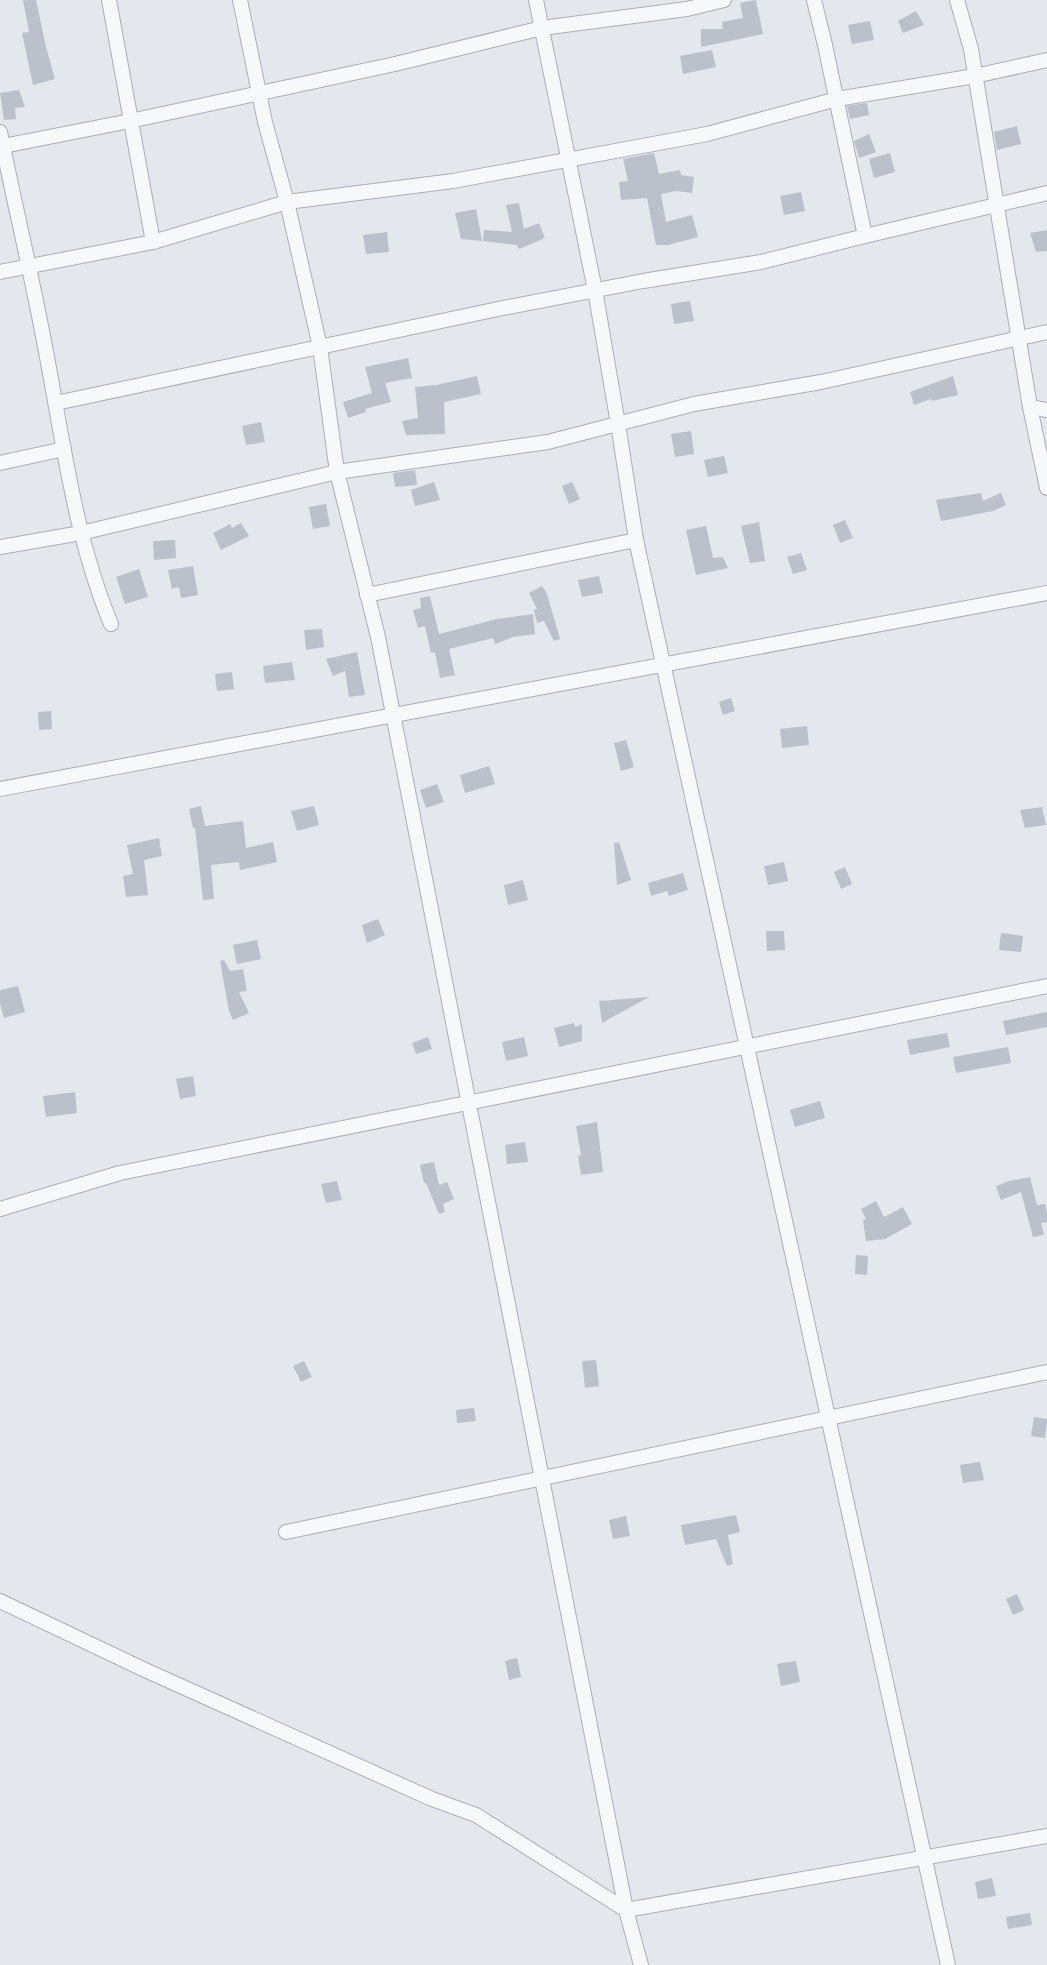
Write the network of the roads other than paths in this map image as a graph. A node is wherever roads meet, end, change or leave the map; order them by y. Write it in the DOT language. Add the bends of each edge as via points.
graph roads {
  1 [pos="109,0"];
  2 [pos="240,0"];
  3 [pos="536,0"];
  4 [pos="724,0"];
  5 [pos="814,0"];
  6 [pos="957,0"];
  7 [pos="542,28"];
  8 [pos="1047,60"];
  9 [pos="975,76"];
  10 [pos="259,93"];
  11 [pos="837,99"];
  12 [pos="130,121"];
  13 [pos="0,132"];
  14 [pos="3,146"];
  15 [pos="568,159"];
  16 [pos="1047,194"];
  17 [pos="287,202"];
  18 [pos="997,206"];
  19 [pos="865,236"];
  20 [pos="153,242"];
  21 [pos="28,266"];
  22 [pos="0,272"];
  23 [pos="595,290"];
  24 [pos="1047,332"];
  25 [pos="1019,337"];
  26 [pos="320,346"];
  27 [pos="56,403"];
  28 [pos="1030,407"];
  29 [pos="1047,410"];
  30 [pos="618,424"];
  31 [pos="64,449"];
  32 [pos="0,463"];
  33 [pos="337,472"];
  34 [pos="1047,488"];
  35 [pos="81,533"];
  36 [pos="636,540"];
  37 [pos="0,547"];
  38 [pos="1047,593"];
  39 [pos="367,595"];
  40 [pos="111,624"];
  41 [pos="664,663"];
  42 [pos="393,716"];
  43 [pos="0,789"];
  44 [pos="1047,986"];
  45 [pos="748,1046"];
  46 [pos="468,1102"];
  47 [pos="0,1209"];
  48 [pos="1047,1372"];
  49 [pos="828,1418"];
  50 [pos="542,1478"];
  51 [pos="286,1532"];
  52 [pos="0,1601"];
  53 [pos="1047,1836"];
  54 [pos="925,1858"];
  55 [pos="626,1910"];
  56 [pos="641,1965"];
  57 [pos="948,1965"];
  1 -- 12 [label="street"];
  2 -- 10 [label="street"];
  3 -- 7 [label="street"];
  4 -- 7 [label="street" via="687,9"];
  5 -- 11 [label="street"];
  6 -- 9 [label="street"];
  7 -- 10 [label="street"];
  7 -- 15 [label="street"];
  8 -- 9 [label="street"];
  9 -- 11 [label="street"];
  9 -- 18 [label="street"];
  10 -- 12 [label="street"];
  10 -- 17 [label="street"];
  11 -- 15 [label="street" via="707,134"];
  11 -- 19 [label="street"];
  12 -- 14 [label="street"];
  12 -- 20 [label="street"];
  13 -- 14 [label="street"];
  14 -- 21 [label="street"];
  15 -- 17 [label="street" via="453,181"];
  15 -- 23 [label="street"];
  16 -- 18 [label="street"];
  17 -- 20 [label="street"];
  17 -- 26 [label="street"];
  18 -- 19 [label="street"];
  18 -- 25 [label="street"];
  19 -- 23 [label="street" via="761,262"];
  20 -- 21 [label="street"];
  21 -- 22 [label="street"];
  21 -- 27 [label="street"];
  23 -- 26 [label="street"];
  23 -- 30 [label="street"];
  24 -- 25 [label="street"];
  25 -- 28 [label="street"];
  25 -- 30 [label="street"];
  26 -- 27 [label="street"];
  26 -- 33 [label="street"];
  27 -- 31 [label="street"];
  28 -- 29 [label="street"];
  28 -- 34 [label="street"];
  30 -- 33 [label="street" via="548,442"];
  30 -- 36 [label="street"];
  31 -- 32 [label="street"];
  31 -- 35 [label="street"];
  33 -- 35 [label="street"];
  33 -- 39 [label="street"];
  35 -- 37 [label="street"];
  35 -- 40 [label="street"];
  36 -- 39 [label="street"];
  36 -- 41 [label="street"];
  38 -- 41 [label="street"];
  39 -- 42 [label="street"];
  41 -- 42 [label="street"];
  41 -- 45 [label="street"];
  42 -- 43 [label="street"];
  42 -- 46 [label="street"];
  44 -- 45 [label="street"];
  45 -- 46 [label="street"];
  45 -- 49 [label="street"];
  46 -- 47 [label="street" via="120,1173"];
  46 -- 50 [label="street"];
  48 -- 49 [label="street"];
  49 -- 50 [label="street"];
  49 -- 54 [label="street"];
  50 -- 51 [label="street"];
  50 -- 55 [label="street"];
  52 -- 55 [label="street" via="145,1670 476,1815"];
  53 -- 54 [label="street"];
  54 -- 55 [label="street"];
  54 -- 57 [label="street"];
  55 -- 56 [label="street"];
}
